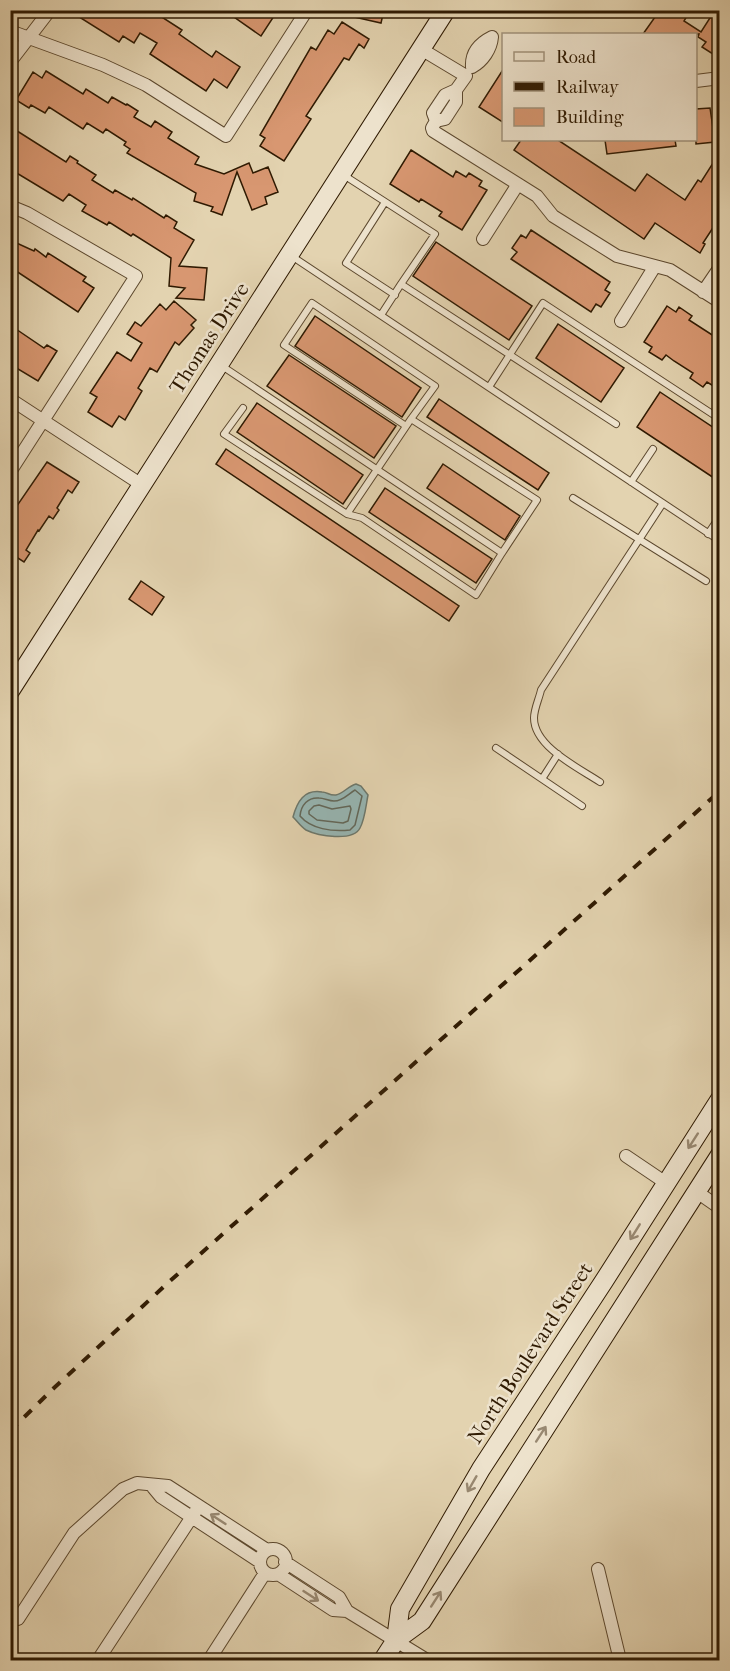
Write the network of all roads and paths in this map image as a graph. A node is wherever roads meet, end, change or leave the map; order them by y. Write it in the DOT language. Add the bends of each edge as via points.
graph roads {
  1 [pos="50,10"];
  2 [pos="307,10"];
  3 [pos="446,10"];
  4 [pos="10,31"];
  5 [pos="31,37"];
  6 [pos="498,38"];
  7 [pos="422,49"];
  8 [pos="10,62"];
  9 [pos="469,71"];
  10 [pos="720,78"];
  11 [pos="697,81"];
  12 [pos="341,174"];
  13 [pos="518,184"];
  14 [pos="385,202"];
  15 [pos="10,206"];
  16 [pos="483,239"];
  17 [pos="290,255"];
  18 [pos="655,266"];
  19 [pos="720,267"];
  20 [pos="402,284"];
  21 [pos="704,292"];
  22 [pos="395,295"];
  23 [pos="720,302"];
  24 [pos="381,315"];
  25 [pos="621,321"];
  26 [pos="509,355"];
  27 [pos="219,364"];
  28 [pos="489,387"];
  29 [pos="10,399"];
  30 [pos="243,408"];
  31 [pos="720,418"];
  32 [pos="411,419"];
  33 [pos="44,420"];
  34 [pos="616,424"];
  35 [pos="406,426"];
  36 [pos="653,449"];
  37 [pos="378,469"];
  38 [pos="10,471"];
  39 [pos="632,482"];
  40 [pos="142,485"];
  41 [pos="573,498"];
  42 [pos="663,503"];
  43 [pos="347,514"];
  44 [pos="720,516"];
  45 [pos="708,534"];
  46 [pos="639,539"];
  47 [pos="720,541"];
  48 [pos="502,553"];
  49 [pos="706,581"];
  50 [pos="10,691"];
  51 [pos="496,748"];
  52 [pos="558,754"];
  53 [pos="542,779"];
  54 [pos="600,782"];
  55 [pos="582,806"];
  56 [pos="720,1099"];
  57 [pos="720,1155"];
  58 [pos="626,1156"];
  59 [pos="666,1183"];
  60 [pos="697,1192"];
  61 [pos="720,1208"];
  62 [pos="151,1485"];
  63 [pos="199,1506"];
  64 [pos="192,1517"];
  65 [pos="267,1550"];
  66 [pos="285,1562"];
  67 [pos="598,1569"];
  68 [pos="268,1570"];
  69 [pos="347,1611"];
  70 [pos="18,1619"];
  71 [pos="396,1640"];
  72 [pos="98,1660"];
  73 [pos="209,1660"];
  74 [pos="384,1660"];
  75 [pos="427,1660"];
  76 [pos="620,1660"];
  1 -- 5 [label="street"];
  2 -- 5 [label="street" via="226,136 103,64"];
  3 -- 7 [label="main road, Thomas Drive"];
  4 -- 5 [label="street"];
  5 -- 8 [label="street"];
  6 -- 9 [label="street"];
  7 -- 9 [label="street"];
  7 -- 12 [label="main road, Thomas Drive"];
  9 -- 13 [label="street" via="456,90 445,95 434,113 433,131"];
  10 -- 11 [label="street"];
  12 -- 14 [label="lane"];
  12 -- 17 [label="main road, Thomas Drive"];
  13 -- 16 [label="street"];
  13 -- 18 [label="street" via="537,196 553,216 617,256"];
  14 -- 20 [label="lane" via="435,234"];
  14 -- 22 [label="lane" via="346,263"];
  15 -- 33 [label="street" via="136,276"];
  17 -- 24 [label="lane"];
  17 -- 27 [label="main road, Thomas Drive"];
  18 -- 21 [label="street" via="670,270"];
  18 -- 25 [label="street"];
  19 -- 21 [label="street"];
  20 -- 22 [label="lane"];
  20 -- 26 [label="lane"];
  21 -- 23 [label="street"];
  22 -- 24 [label="lane"];
  24 -- 28 [label="lane"];
  26 -- 28 [label="lane"];
  26 -- 31 [label="lane" via="543,303"];
  26 -- 34 [label="lane"];
  27 -- 37 [label="lane"];
  27 -- 40 [label="main road, Thomas Drive"];
  28 -- 39 [label="lane"];
  29 -- 33 [label="street"];
  30 -- 43 [label="lane" via="224,434"];
  32 -- 35 [label="lane"];
  32 -- 35 [label="lane" via="435,386 312,303 284,345"];
  32 -- 48 [label="lane" via="537,500"];
  33 -- 38 [label="street"];
  33 -- 40 [label="street"];
  35 -- 37 [label="lane"];
  36 -- 39 [label="lane"];
  37 -- 43 [label="lane"];
  37 -- 48 [label="lane"];
  39 -- 42 [label="lane"];
  40 -- 50 [label="main road, Thomas Drive"];
  41 -- 46 [label="lane"];
  42 -- 45 [label="lane"];
  42 -- 46 [label="lane"];
  43 -- 48 [label="lane" via="362,518 476,595"];
  44 -- 45 [label="lane"];
  45 -- 47 [label="lane"];
  46 -- 49 [label="lane"];
  46 -- 52 [label="lane" via="541,690 534,718 536,727 540,738"];
  51 -- 53 [label="lane"];
  52 -- 53 [label="lane"];
  52 -- 54 [label="lane"];
  53 -- 55 [label="lane"];
  56 -- 59 [label="main road, North Boulevard Street, one-way"];
  57 -- 60 [label="main road, North Boulevard Street"];
  58 -- 59 [label="street"];
  59 -- 60 [label="main road"];
  59 -- 71 [label="main road, North Boulevard Street, one-way" via="481,1469 400,1609"];
  60 -- 61 [label="street"];
  71 -- 60 [label="main road, North Boulevard Street, one-way" via="422,1621"];
  62 -- 63 [label="street" via="168,1486"];
  62 -- 64 [label="street" via="161,1497"];
  62 -- 70 [label="street" via="123,1489 74,1533"];
  63 -- 64 [label="street"];
  65 -- 63 [label="street, one-way"];
  64 -- 68 [label="street"];
  64 -- 72 [label="street"];
  65 -- 66 [label="street" via="280,1551"];
  65 -- 68 [label="street" via="261,1555"];
  66 -- 68 [label="street" via="284,1569"];
  66 -- 69 [label="street" via="339,1597"];
  67 -- 76 [label="street"];
  68 -- 69 [label="street, one-way" via="333,1610"];
  68 -- 73 [label="street"];
  69 -- 71 [label="street"];
  71 -- 74 [label="main road, North Boulevard Street"];
  71 -- 75 [label="street"];
}
